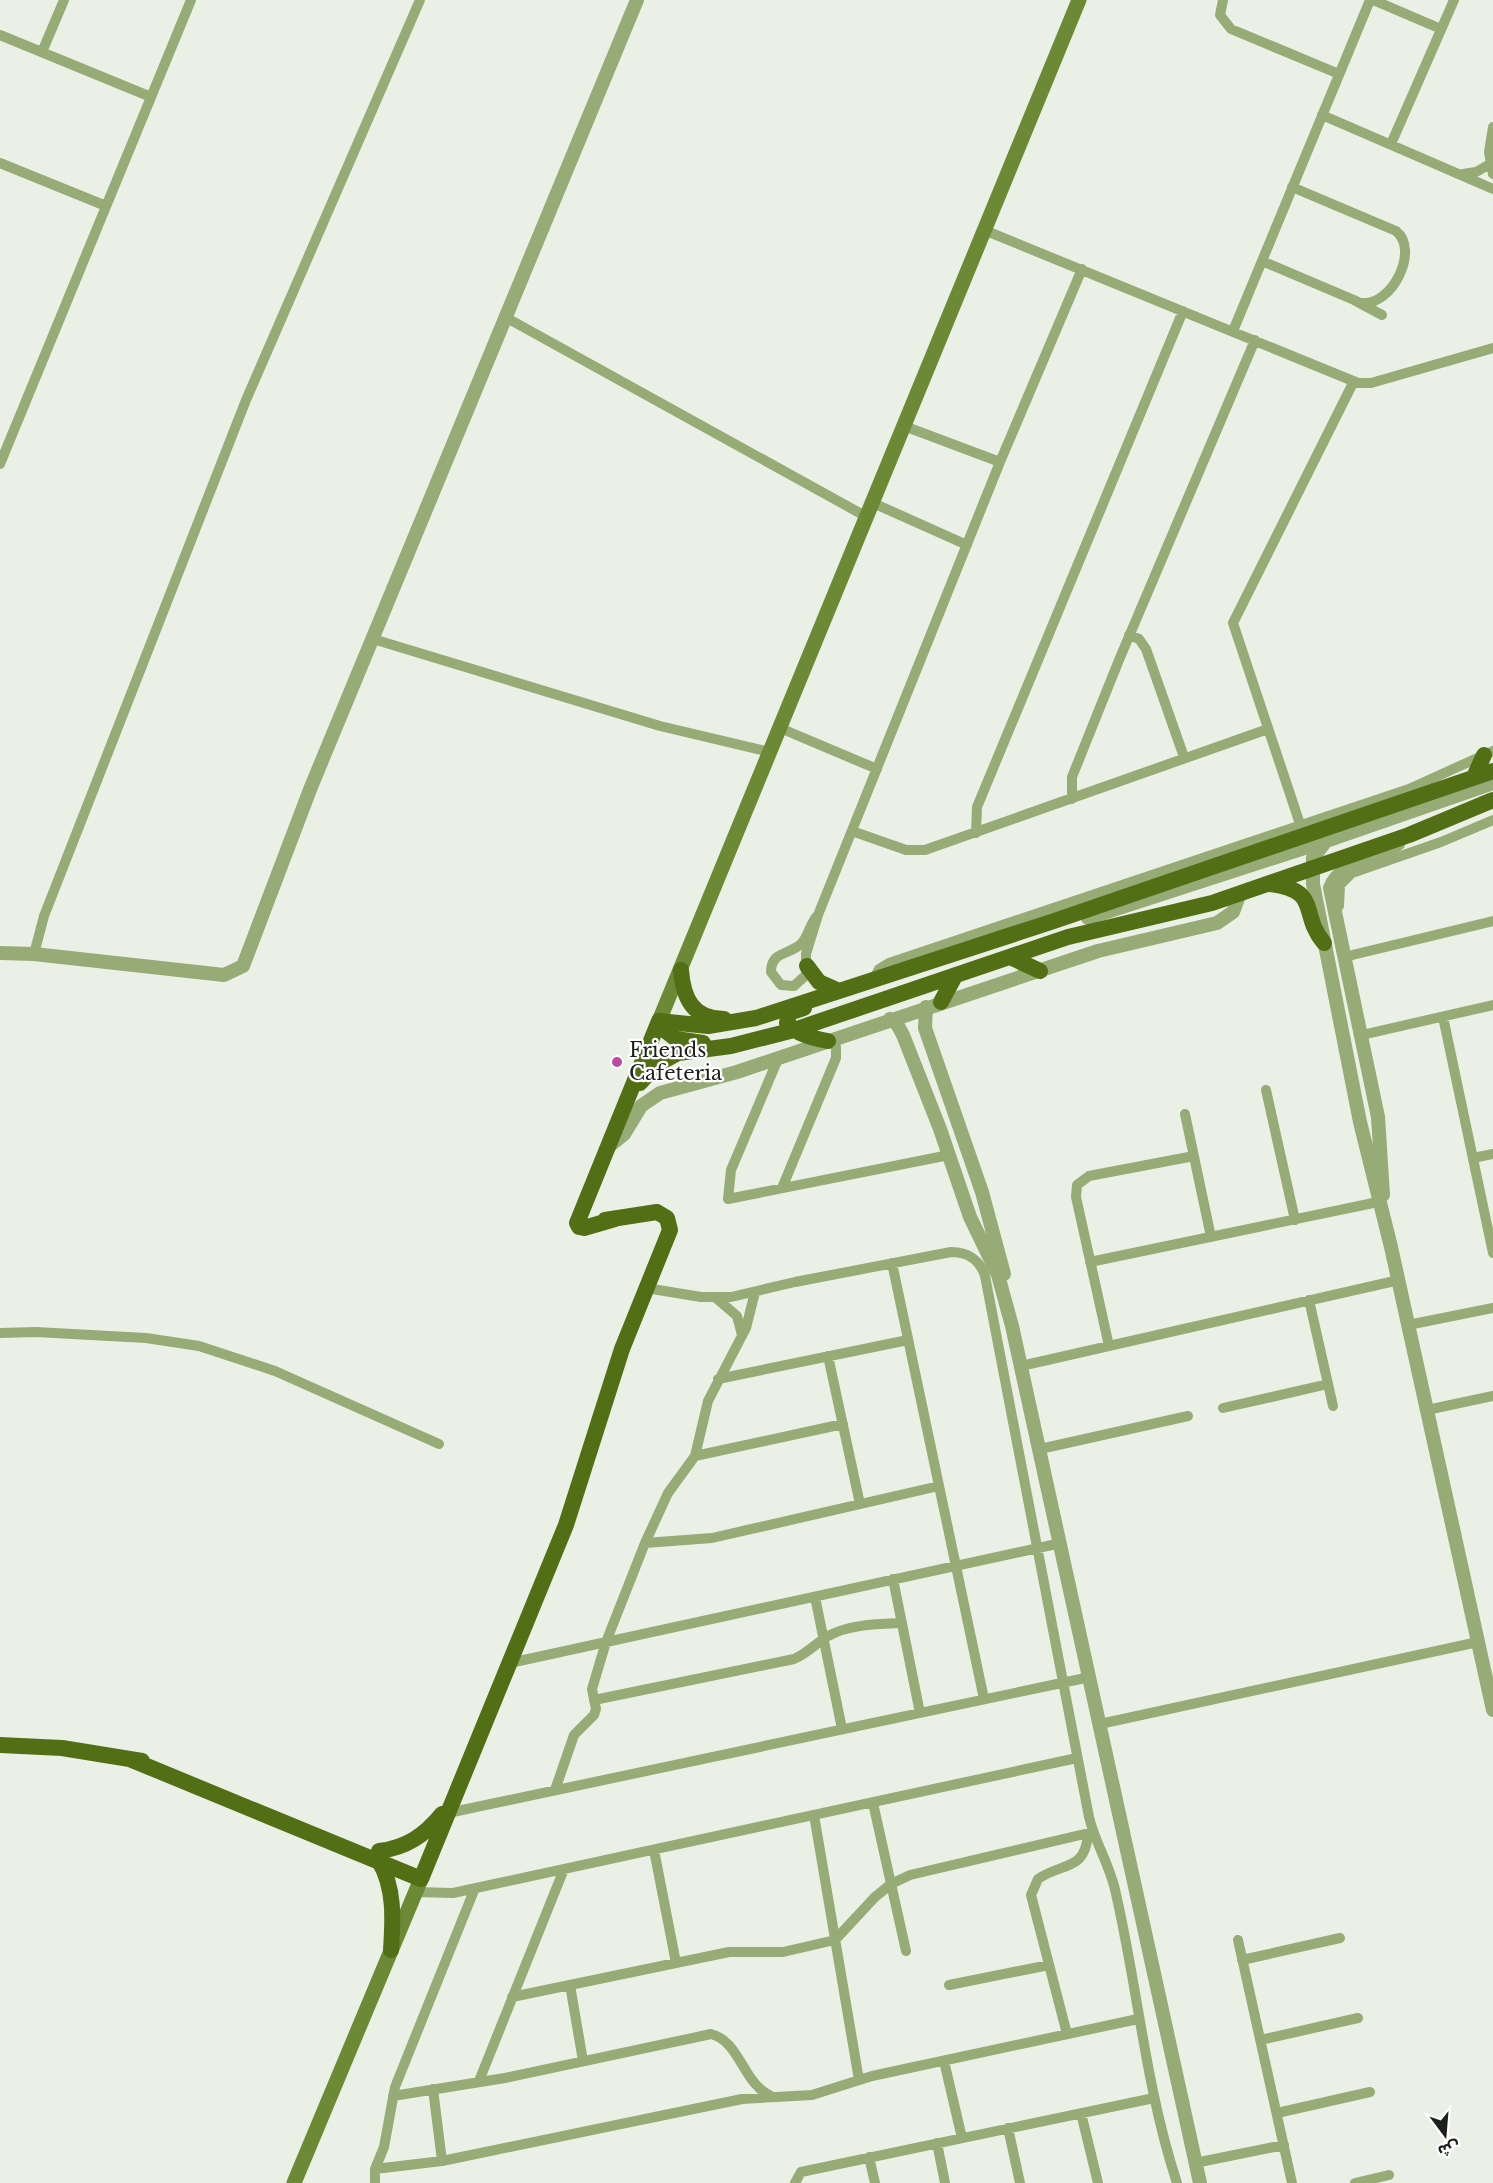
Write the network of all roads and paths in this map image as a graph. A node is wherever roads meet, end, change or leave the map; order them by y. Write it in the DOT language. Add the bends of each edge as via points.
graph roads {
  1 [pos="64,0"];
  2 [pos="191,0"];
  3 [pos="420,0"];
  4 [pos="637,0"];
  5 [pos="1079,0"];
  6 [pos="1223,0"];
  7 [pos="1372,0"];
  8 [pos="1454,0"];
  9 [pos="1441,29"];
  10 [pos="0,35"];
  11 [pos="42,52"];
  12 [pos="1339,74"];
  13 [pos="151,97"];
  14 [pos="1322,116"];
  15 [pos="1493,127"];
  16 [pos="1391,144"];
  17 [pos="0,163"];
  18 [pos="1492,169"];
  19 [pos="1462,174"];
  20 [pos="1292,187"];
  21 [pos="1493,189"];
  22 [pos="106,206"];
  23 [pos="984,230"];
  24 [pos="1262,261"];
  25 [pos="1082,269"];
  26 [pos="1362,303"];
  27 [pos="1183,311"];
  28 [pos="1382,315"];
  29 [pos="505,317"];
  30 [pos="1233,331"];
  31 [pos="1255,340"];
  32 [pos="1493,348"];
  33 [pos="1354,381"];
  34 [pos="904,426"];
  35 [pos="1000,462"];
  36 [pos="0,464"];
  37 [pos="870,510"];
  38 [pos="967,545"];
  39 [pos="1130,635"];
  40 [pos="374,639"];
  41 [pos="780,728"];
  42 [pos="1269,729"];
  43 [pos="770,752"];
  44 [pos="1489,753"];
  45 [pos="1184,758"];
  46 [pos="877,769"];
  47 [pos="1493,771"];
  48 [pos="1473,777"];
  49 [pos="1493,783"];
  50 [pos="1072,799"];
  51 [pos="1493,800"];
  52 [pos="1493,820"];
  53 [pos="1300,824"];
  54 [pos="852,831"];
  55 [pos="976,833"];
  56 [pos="1409,835"];
  57 [pos="1326,841"];
  58 [pos="1311,868"];
  59 [pos="1269,884"];
  60 [pos="1129,889"];
  61 [pos="1240,893"];
  62 [pos="818,915"];
  63 [pos="1054,921"];
  64 [pos="1493,921"];
  65 [pos="1332,941"];
  66 [pos="0,953"];
  67 [pos="34,954"];
  68 [pos="1010,957"];
  69 [pos="1344,957"];
  70 [pos="807,966"];
  71 [pos="681,970"];
  72 [pos="1040,971"];
  73 [pos="955,976"];
  74 [pos="874,979"];
  75 [pos="830,992"];
  76 [pos="790,1005"];
  77 [pos="934,1005"];
  78 [pos="1493,1005"];
  79 [pos="1443,1017"];
  80 [pos="890,1019"];
  81 [pos="659,1023"];
  82 [pos="794,1030"];
  83 [pos="1362,1035"];
  84 [pos="752,1040"];
  85 [pos="828,1041"];
  86 [pos="778,1059"];
  87 [pos="941,1075"];
  88 [pos="921,1083"];
  89 [pos="1266,1090"];
  90 [pos="631,1094"];
  91 [pos="1185,1114"];
  92 [pos="608,1147"];
  93 [pos="1493,1154"];
  94 [pos="949,1155"];
  95 [pos="1194,1156"];
  96 [pos="1473,1158"];
  97 [pos="782,1188"];
  98 [pos="585,1201"];
  99 [pos="1378,1202"];
  100 [pos="615,1219"];
  101 [pos="1295,1220"];
  102 [pos="1490,1224"];
  103 [pos="1211,1237"];
  104 [pos="1392,1248"];
  105 [pos="1493,1252"];
  106 [pos="892,1263"];
  107 [pos="1090,1263"];
  108 [pos="1399,1280"];
  109 [pos="646,1288"];
  110 [pos="755,1292"];
  111 [pos="716,1298"];
  112 [pos="1309,1300"];
  113 [pos="1493,1308"];
  114 [pos="1408,1325"];
  115 [pos="1012,1326"];
  116 [pos="0,1333"];
  117 [pos="742,1336"];
  118 [pos="908,1340"];
  119 [pos="1109,1346"];
  120 [pos="828,1356"];
  121 [pos="1021,1366"];
  122 [pos="718,1379"];
  123 [pos="1328,1384"];
  124 [pos="1493,1396"];
  125 [pos="1333,1406"];
  126 [pos="1223,1408"];
  127 [pos="1427,1410"];
  128 [pos="1188,1416"];
  129 [pos="843,1424"];
  130 [pos="439,1443"];
  131 [pos="1040,1449"];
  132 [pos="695,1456"];
  133 [pos="939,1486"];
  134 [pos="860,1504"];
  135 [pos="645,1543"];
  136 [pos="1061,1543"];
  137 [pos="1036,1548"];
  138 [pos="956,1566"];
  139 [pos="893,1580"];
  140 [pos="814,1596"];
  141 [pos="902,1623"];
  142 [pos="823,1639"];
  143 [pos="606,1642"];
  144 [pos="1478,1642"];
  145 [pos="510,1663"];
  146 [pos="1090,1677"];
  147 [pos="1062,1683"];
  148 [pos="984,1699"];
  149 [pos="594,1700"];
  150 [pos="1493,1710"];
  151 [pos="920,1713"];
  152 [pos="1100,1724"];
  153 [pos="842,1729"];
  154 [pos="0,1745"];
  155 [pos="1077,1758"];
  156 [pos="555,1790"];
  157 [pos="873,1803"];
  158 [pos="451,1806"];
  159 [pos="814,1815"];
  160 [pos="1090,1833"];
  161 [pos="654,1850"];
  162 [pos="379,1856"];
  163 [pos="564,1869"];
  164 [pos="421,1880"];
  165 [pos="891,1884"];
  166 [pos="475,1888"];
  167 [pos="1340,1938"];
  168 [pos="835,1940"];
  169 [pos="1238,1940"];
  170 [pos="391,1950"];
  171 [pos="906,1952"];
  172 [pos="1242,1959"];
  173 [pos="676,1963"];
  174 [pos="1049,1965"];
  175 [pos="570,1985"];
  176 [pos="949,1985"];
  177 [pos="513,1997"];
  178 [pos="1358,2018"];
  179 [pos="1138,2019"];
  180 [pos="1067,2034"];
  181 [pos="1260,2040"];
  182 [pos="583,2061"];
  183 [pos="944,2061"];
  184 [pos="859,2080"];
  185 [pos="479,2081"];
  186 [pos="433,2089"];
  187 [pos="1370,2092"];
  188 [pos="393,2096"];
  189 [pos="774,2097"];
  190 [pos="1154,2098"];
  191 [pos="1081,2113"];
  192 [pos="1277,2113"];
  193 [pos="1008,2128"];
  194 [pos="962,2138"];
  195 [pos="937,2143"];
  196 [pos="1284,2145"];
  197 [pos="869,2157"];
  198 [pos="442,2161"];
  199 [pos="1196,2163"];
  200 [pos="375,2169"];
  201 [pos="1389,2175"];
  202 [pos="299,2179"];
  203 [pos="375,2183"];
  204 [pos="795,2183"];
  205 [pos="875,2183"];
  206 [pos="945,2183"];
  207 [pos="1020,2183"];
  208 [pos="1098,2183"];
  209 [pos="1177,2183"];
  210 [pos="1200,2183"];
  211 [pos="1292,2183"];
  212 [pos="1355,2183"];
  1 -- 11 [label="street"];
  2 -- 13 [label="street"];
  3 -- 67 [label="street" via="246,400 44,916"];
  4 -- 29 [label="street"];
  5 -- 23 [label="main road"];
  6 -- 12 [label="street" via="1220,15 1231,29"];
  7 -- 9 [label="street"];
  7 -- 12 [label="street"];
  8 -- 9 [label="street"];
  9 -- 16 [label="street"];
  10 -- 11 [label="street"];
  11 -- 13 [label="street"];
  12 -- 14 [label="street"];
  13 -- 22 [label="street"];
  14 -- 16 [label="street"];
  14 -- 20 [label="street"];
  15 -- 18 [label="street"];
  16 -- 19 [label="street"];
  17 -- 22 [label="street"];
  18 -- 19 [label="street"];
  19 -- 21 [label="street"];
  20 -- 24 [label="street"];
  20 -- 26 [label="street" via="1396,231 1404,240 1406,253 1389,292 1376,302"];
  22 -- 36 [label="street"];
  23 -- 25 [label="street"];
  23 -- 34 [label="main road"];
  24 -- 26 [label="street"];
  24 -- 30 [label="street"];
  25 -- 27 [label="street"];
  25 -- 35 [label="street"];
  26 -- 28 [label="street"];
  27 -- 30 [label="street"];
  27 -- 55 [label="street" via="977,807"];
  29 -- 37 [label="street"];
  29 -- 40 [label="street"];
  30 -- 31 [label="street"];
  31 -- 33 [label="street"];
  31 -- 39 [label="street"];
  32 -- 33 [label="street" via="1371,383"];
  33 -- 42 [label="street" via="1234,619 1234,631"];
  34 -- 35 [label="street"];
  34 -- 37 [label="main road"];
  35 -- 38 [label="street"];
  37 -- 38 [label="street"];
  37 -- 41 [label="main road"];
  38 -- 46 [label="street"];
  39 -- 45 [label="street" via="1144,645"];
  39 -- 50 [label="street" via="1072,777"];
  40 -- 43 [label="street" via="660,726"];
  40 -- 67 [label="street" via="279,864 243,966 225,975"];
  41 -- 43 [label="main road"];
  41 -- 46 [label="street"];
  42 -- 45 [label="street"];
  42 -- 53 [label="street"];
  43 -- 71 [label="main road"];
  44 -- 48 [label="main road"];
  44 -- 53 [label="street" via="1425,783"];
  45 -- 50 [label="street"];
  46 -- 54 [label="street"];
  47 -- 48 [label="main road"];
  48 -- 60 [label="main road"];
  49 -- 57 [label="street"];
  50 -- 55 [label="street"];
  51 -- 56 [label="main road"];
  52 -- 65 [label="street" via="1347,876 1338,891"];
  53 -- 60 [label="street"];
  54 -- 55 [label="street" via="919,851"];
  54 -- 62 [label="street"];
  56 -- 58 [label="main road"];
  56 -- 65 [label="street" via="1382,854 1343,869 1333,879"];
  57 -- 58 [label="street" via="1313,858"];
  57 -- 63 [label="street" via="1079,920"];
  58 -- 59 [label="main road"];
  58 -- 65 [label="street"];
  59 -- 61 [label="main road"];
  59 -- 65 [label="main road" via="1290,887 1302,896 1317,933"];
  60 -- 63 [label="main road"];
  60 -- 74 [label="street" via="889,963 879,969"];
  61 -- 68 [label="main road" via="1183,911 1089,931"];
  61 -- 72 [label="street" via="1233,912 1217,923 1098,951"];
  62 -- 70 [label="street"];
  62 -- 70 [label="street" via="801,944 776,957 771,972 778,983 790,987 801,982"];
  63 -- 74 [label="main road"];
  64 -- 69 [label="street"];
  65 -- 69 [label="street"];
  65 -- 99 [label="street"];
  66 -- 67 [label="street"];
  68 -- 72 [label="main road"];
  68 -- 73 [label="main road"];
  69 -- 83 [label="street"];
  70 -- 75 [label="main road"];
  71 -- 76 [label="main road" via="688,1002 706,1016 731,1018"];
  71 -- 81 [label="main road"];
  72 -- 77 [label="street"];
  73 -- 77 [label="main road"];
  73 -- 82 [label="main road"];
  74 -- 75 [label="main road"];
  75 -- 76 [label="main road"];
  75 -- 82 [label="main road" via="813,1005 788,1014 786,1021"];
  76 -- 81 [label="main road" via="720,1025"];
  77 -- 80 [label="street"];
  77 -- 87 [label="street" via="924,1020"];
  78 -- 79 [label="street"];
  79 -- 83 [label="street"];
  79 -- 96 [label="street"];
  80 -- 85 [label="street"];
  80 -- 88 [label="street" via="901,1031"];
  81 -- 84 [label="main road" via="669,1035 683,1041 717,1044"];
  81 -- 90 [label="main road"];
  82 -- 84 [label="main road"];
  82 -- 85 [label="main road"];
  83 -- 104 [label="street" via="1381,1131 1383,1193"];
  84 -- 90 [label="main road" via="670,1057 650,1071"];
  85 -- 86 [label="street"];
  85 -- 97 [label="street" via="836,1047 836,1058"];
  86 -- 92 [label="street" via="660,1093 641,1106 624,1134"];
  86 -- 97 [label="street" via="731,1170 728,1199"];
  87 -- 88 [label="street" via="920,1032 913,1030 909,1038"];
  87 -- 115 [label="street" via="992,1222"];
  88 -- 94 [label="street"];
  89 -- 101 [label="street"];
  90 -- 92 [label="main road"];
  91 -- 95 [label="street"];
  92 -- 98 [label="main road"];
  93 -- 96 [label="street"];
  94 -- 97 [label="street"];
  94 -- 115 [label="street" via="970,1217 998,1275"];
  95 -- 103 [label="street"];
  95 -- 107 [label="street" via="1089,1176 1079,1182 1075,1193"];
  96 -- 102 [label="street"];
  98 -- 100 [label="main road" via="593,1216"];
  98 -- 100 [label="main road" via="577,1220 579,1227"];
  99 -- 101 [label="street"];
  99 -- 104 [label="street"];
  100 -- 109 [label="main road" via="657,1212 669,1222 669,1233"];
  101 -- 103 [label="street"];
  102 -- 105 [label="street"];
  103 -- 107 [label="street"];
  104 -- 108 [label="street"];
  106 -- 110 [label="street"];
  106 -- 118 [label="street"];
  106 -- 137 [label="street" via="957,1252 973,1257 984,1271"];
  107 -- 119 [label="street"];
  108 -- 112 [label="street"];
  108 -- 114 [label="street"];
  109 -- 111 [label="street"];
  109 -- 145 [label="main road" via="619,1359 570,1515"];
  110 -- 111 [label="street"];
  110 -- 117 [label="street"];
  111 -- 117 [label="street" via="737,1316"];
  112 -- 119 [label="street"];
  112 -- 123 [label="street"];
  113 -- 114 [label="street"];
  114 -- 127 [label="street"];
  115 -- 121 [label="street"];
  116 -- 130 [label="street" via="146,1338 199,1346 258,1365"];
  117 -- 122 [label="street"];
  118 -- 120 [label="street"];
  118 -- 133 [label="street"];
  119 -- 121 [label="street"];
  120 -- 122 [label="street"];
  120 -- 129 [label="street"];
  121 -- 131 [label="street"];
  122 -- 132 [label="street" via="708,1401"];
  123 -- 125 [label="street"];
  123 -- 126 [label="street"];
  124 -- 127 [label="street"];
  127 -- 144 [label="street"];
  128 -- 131 [label="street"];
  129 -- 132 [label="street"];
  129 -- 134 [label="street"];
  131 -- 136 [label="street"];
  132 -- 135 [label="street" via="668,1493"];
  133 -- 134 [label="street"];
  133 -- 138 [label="street"];
  134 -- 135 [label="street" via="712,1538"];
  135 -- 143 [label="street"];
  136 -- 137 [label="street"];
  136 -- 146 [label="street"];
  137 -- 138 [label="street"];
  137 -- 147 [label="street"];
  138 -- 139 [label="street"];
  138 -- 148 [label="street"];
  139 -- 140 [label="street"];
  139 -- 141 [label="street"];
  140 -- 142 [label="street"];
  140 -- 143 [label="street"];
  141 -- 142 [label="street" via="846,1629"];
  141 -- 151 [label="street"];
  142 -- 149 [label="street" via="794,1659"];
  142 -- 153 [label="street"];
  143 -- 145 [label="street"];
  143 -- 149 [label="street" via="592,1689"];
  144 -- 150 [label="street"];
  144 -- 152 [label="street"];
  145 -- 158 [label="main road"];
  146 -- 147 [label="street"];
  146 -- 152 [label="street"];
  147 -- 148 [label="street"];
  147 -- 155 [label="street"];
  148 -- 151 [label="street"];
  149 -- 156 [label="street" via="594,1715 574,1736"];
  151 -- 153 [label="street"];
  152 -- 199 [label="street"];
  153 -- 156 [label="street"];
  154 -- 162 [label="main road" via="62,1748 132,1760"];
  155 -- 157 [label="street"];
  155 -- 160 [label="street"];
  156 -- 158 [label="street"];
  157 -- 159 [label="street"];
  157 -- 165 [label="street"];
  158 -- 162 [label="main road" via="420,1837"];
  158 -- 164 [label="main road"];
  159 -- 161 [label="street"];
  159 -- 168 [label="street"];
  160 -- 165 [label="street" via="923,1870"];
  160 -- 174 [label="street" via="1077,1861 1042,1876 1031,1891"];
  160 -- 179 [label="street" via="1116,1892"];
  161 -- 163 [label="street"];
  161 -- 173 [label="street"];
  162 -- 164 [label="main road"];
  162 -- 170 [label="main road" via="391,1895"];
  163 -- 166 [label="street"];
  163 -- 177 [label="street"];
  164 -- 166 [label="street" via="441,1894"];
  164 -- 170 [label="main road"];
  165 -- 168 [label="street"];
  165 -- 171 [label="street"];
  166 -- 188 [label="street"];
  167 -- 172 [label="street"];
  168 -- 173 [label="street" via="783,1952 738,1951"];
  168 -- 184 [label="street"];
  169 -- 172 [label="street"];
  170 -- 202 [label="main road"];
  172 -- 181 [label="street"];
  173 -- 175 [label="street"];
  174 -- 176 [label="street"];
  174 -- 180 [label="street"];
  175 -- 177 [label="street"];
  175 -- 182 [label="street"];
  177 -- 185 [label="street"];
  178 -- 181 [label="street"];
  179 -- 180 [label="street"];
  179 -- 190 [label="street"];
  180 -- 183 [label="street"];
  181 -- 192 [label="street"];
  182 -- 185 [label="street"];
  182 -- 189 [label="street" via="711,2034 723,2039 751,2080"];
  183 -- 184 [label="street"];
  183 -- 194 [label="street"];
  184 -- 189 [label="street" via="823,2092"];
  185 -- 186 [label="street"];
  186 -- 188 [label="street"];
  186 -- 198 [label="street"];
  187 -- 192 [label="street"];
  188 -- 200 [label="street" via="384,2147"];
  189 -- 198 [label="street" via="742,2100"];
  190 -- 191 [label="street"];
  190 -- 209 [label="street"];
  191 -- 193 [label="street"];
  191 -- 208 [label="street"];
  192 -- 196 [label="street"];
  193 -- 194 [label="street"];
  193 -- 207 [label="street"];
  194 -- 195 [label="street"];
  195 -- 197 [label="street"];
  195 -- 206 [label="street"];
  196 -- 199 [label="street"];
  196 -- 211 [label="street"];
  197 -- 204 [label="street" via="801,2172"];
  197 -- 205 [label="street"];
  198 -- 200 [label="street"];
  199 -- 210 [label="street"];
  200 -- 203 [label="street"];
  201 -- 212 [label="street"];
}
